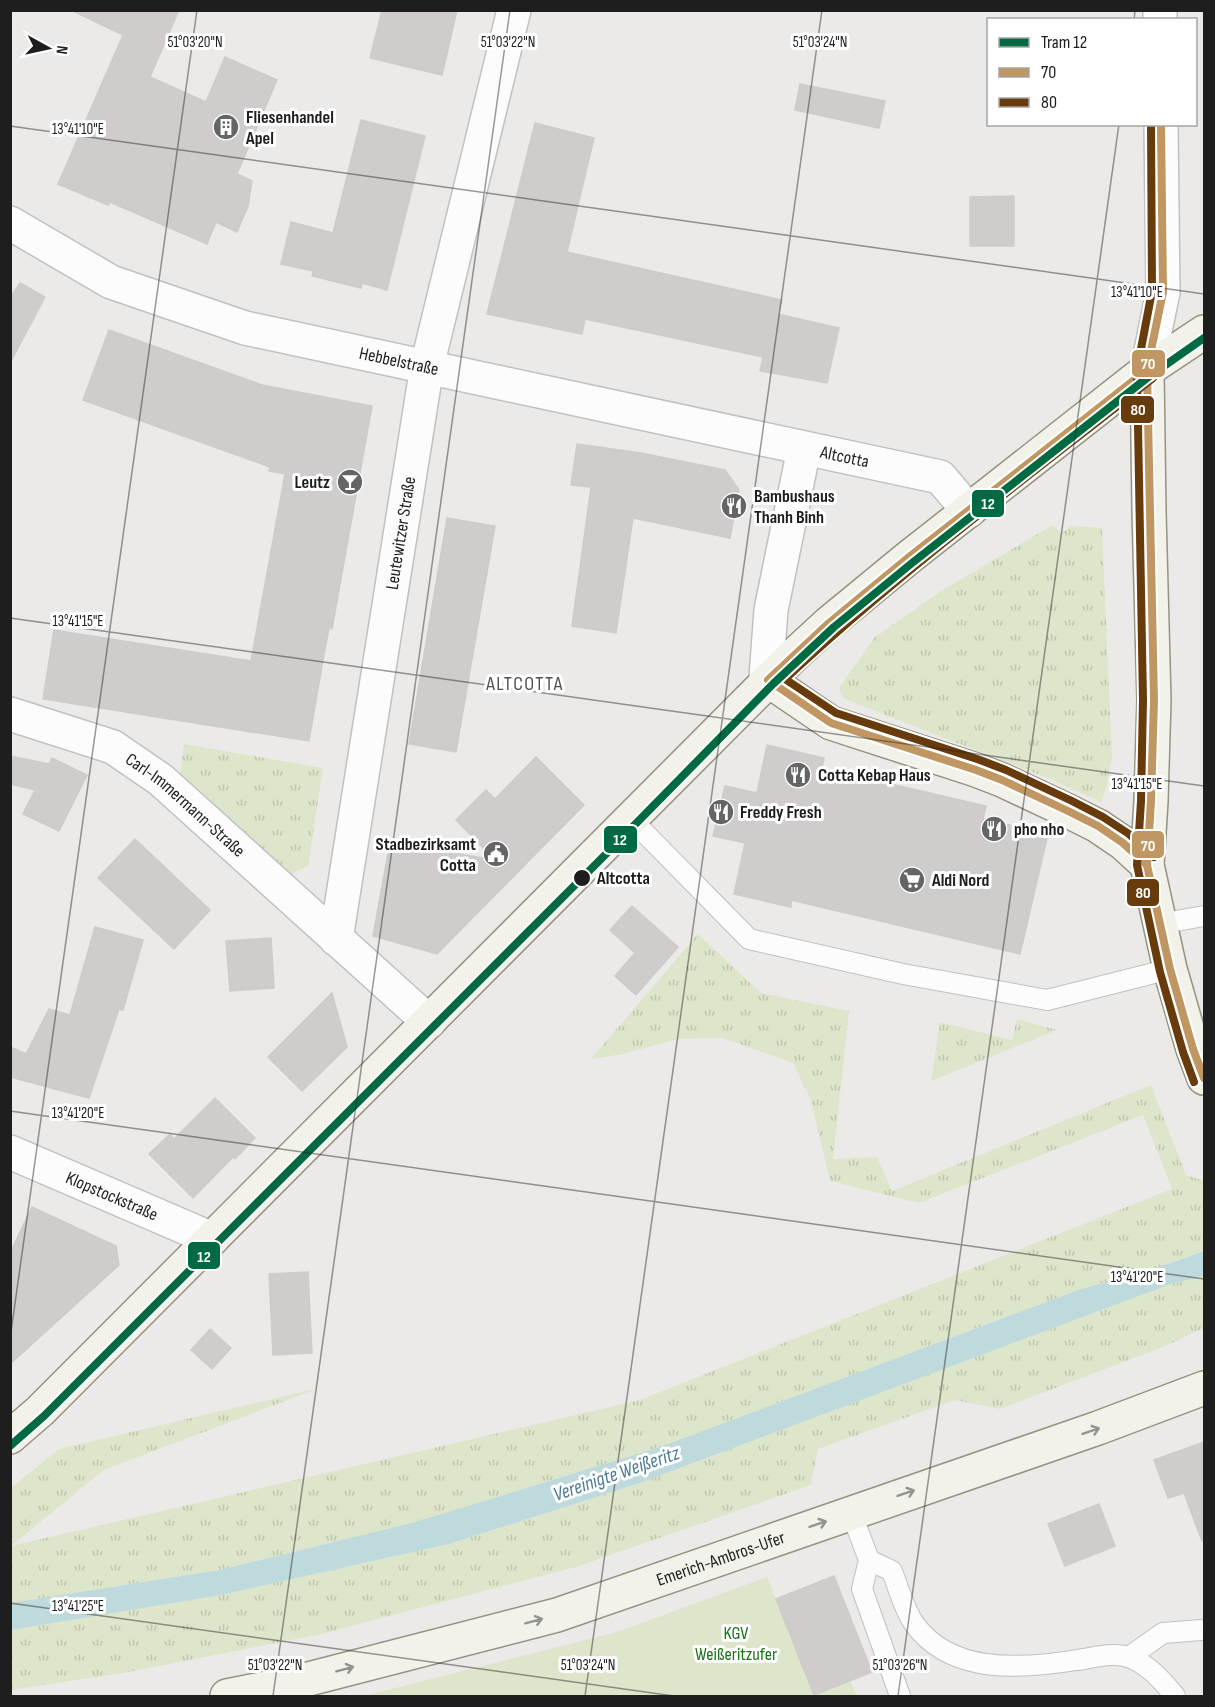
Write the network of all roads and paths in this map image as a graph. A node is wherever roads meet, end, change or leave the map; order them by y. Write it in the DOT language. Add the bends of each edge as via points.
graph roads {
  1 [pos="514,10"];
  2 [pos="1161,126"];
  3 [pos="10,223"];
  4 [pos="1204,332"];
  5 [pos="427,366"];
  6 [pos="1147,370"];
  7 [pos="804,449"];
  8 [pos="969,511"];
  9 [pos="768,680"];
  10 [pos="10,714"];
  11 [pos="630,818"];
  12 [pos="1147,865"];
  13 [pos="1204,916"];
  14 [pos="1159,924"];
  15 [pos="336,939"];
  16 [pos="1170,969"];
  17 [pos="429,1022"];
  18 [pos="1204,1078"];
  19 [pos="10,1152"];
  20 [pos="212,1239"];
  21 [pos="1204,1389"];
  22 [pos="10,1437"];
  23 [pos="851,1512"];
  24 [pos="869,1560"];
  25 [pos="1201,1630"];
  26 [pos="1130,1657"];
  27 [pos="227,1696"];
  28 [pos="900,1696"];
  29 [pos="1175,1696"];
  1 -- 5 [label="street, Leutewitzer Straße"];
  2 -- 6 [label="street" via="1163,292"];
  3 -- 5 [label="street, Hebbelstraße" via="111,282 144,294 245,328"];
  4 -- 6 [label="main road"];
  5 -- 7 [label="street, Hebbelstraße"];
  5 -- 15 [label="street, Leutewitzer Straße"];
  6 -- 8 [label="main road"];
  6 -- 12 [label="main road" via="1154,700"];
  7 -- 8 [label="street, Altcotta" via="940,477"];
  7 -- 9 [label="street, Altcotta" via="771,610"];
  8 -- 9 [label="main road" via="829,622"];
  9 -- 11 [label="main road"];
  9 -- 12 [label="main road" via="831,723 985,773 1068,811 1115,837"];
  10 -- 15 [label="street, Carl-Immermann-Straße" via="112,747 161,780"];
  11 -- 16 [label="lane" via="749,939 903,974 1047,1000"];
  11 -- 17 [label="main road"];
  12 -- 14 [label="main road"];
  13 -- 14 [label="lane"];
  14 -- 16 [label="main road"];
  15 -- 17 [label="street"];
  16 -- 18 [label="main road"];
  17 -- 20 [label="main road"];
  19 -- 20 [label="street, Klopstockstraße"];
  20 -- 22 [label="main road"];
  23 -- 21 [label="main road, Emerich-Ambros-Ufer, one-way"];
  23 -- 24 [label="lane"];
  27 -- 23 [label="main road, Emerich-Ambros-Ufer, one-way" via="297,1682 557,1615"];
  24 -- 26 [label="lane" via="892,1571 913,1621 932,1643 957,1657 990,1665 1039,1666 1111,1655"];
  24 -- 28 [label="lane" via="862,1589"];
  25 -- 26 [label="lane" via="1163,1633"];
  26 -- 29 [label="lane" via="1156,1673"];
}
